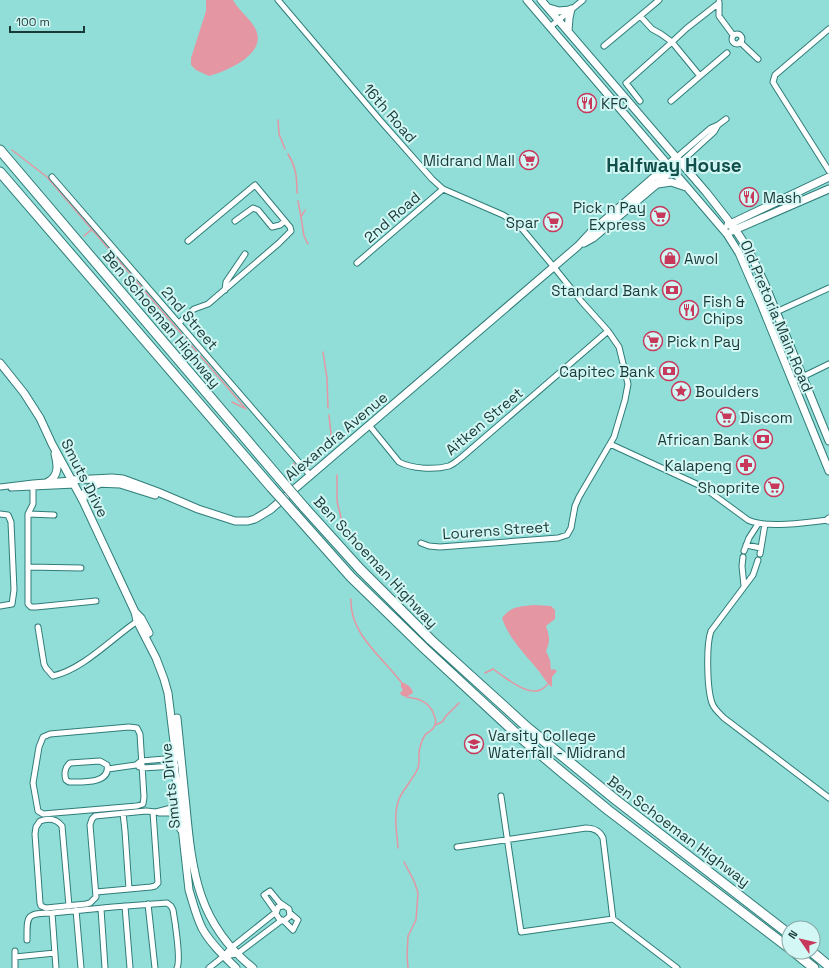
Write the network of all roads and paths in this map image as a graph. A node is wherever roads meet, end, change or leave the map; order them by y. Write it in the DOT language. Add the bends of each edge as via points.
graph roads {
  1 [pos="278,0"];
  2 [pos="527,0"];
  3 [pos="541,0"];
  4 [pos="583,0"];
  5 [pos="659,0"];
  6 [pos="719,1"];
  7 [pos="548,8"];
  8 [pos="570,10"];
  9 [pos="640,16"];
  10 [pos="559,21"];
  11 [pos="550,27"];
  12 [pos="829,29"];
  13 [pos="568,31"];
  14 [pos="672,42"];
  15 [pos="604,46"];
  16 [pos="727,53"];
  17 [pos="758,58"];
  18 [pos="700,76"];
  19 [pos="640,101"];
  20 [pos="671,101"];
  21 [pos="726,119"];
  22 [pos="0,150"];
  23 [pos="678,161"];
  24 [pos="671,168"];
  25 [pos="829,171"];
  26 [pos="0,172"];
  27 [pos="52,177"];
  28 [pos="829,177"];
  29 [pos="657,184"];
  30 [pos="688,188"];
  31 [pos="443,189"];
  32 [pos="829,189"];
  33 [pos="235,221"];
  34 [pos="284,221"];
  35 [pos="733,226"];
  36 [pos="724,231"];
  37 [pos="188,241"];
  38 [pos="578,246"];
  39 [pos="245,254"];
  40 [pos="357,263"];
  41 [pos="553,266"];
  42 [pos="829,288"];
  43 [pos="225,290"];
  44 [pos="777,311"];
  45 [pos="179,323"];
  46 [pos="769,323"];
  47 [pos="608,331"];
  48 [pos="0,363"];
  49 [pos="829,364"];
  50 [pos="803,377"];
  51 [pos="792,382"];
  52 [pos="369,425"];
  53 [pos="829,441"];
  54 [pos="52,444"];
  55 [pos="610,444"];
  56 [pos="829,471"];
  57 [pos="310,475"];
  58 [pos="48,482"];
  59 [pos="74,482"];
  60 [pos="99,483"];
  61 [pos="33,485"];
  62 [pos="0,487"];
  63 [pos="83,501"];
  64 [pos="184,504"];
  65 [pos="0,514"];
  66 [pos="28,514"];
  67 [pos="54,515"];
  68 [pos="829,520"];
  69 [pos="758,524"];
  70 [pos="765,524"];
  71 [pos="421,543"];
  72 [pos="743,557"];
  73 [pos="758,560"];
  74 [pos="28,567"];
  75 [pos="81,568"];
  76 [pos="744,586"];
  77 [pos="96,601"];
  78 [pos="0,606"];
  79 [pos="139,620"];
  80 [pos="38,628"];
  81 [pos="141,761"];
  82 [pos="178,762"];
  83 [pos="136,765"];
  84 [pos="108,768"];
  85 [pos="142,768"];
  86 [pos="178,791"];
  87 [pos="501,796"];
  88 [pos="829,798"];
  89 [pos="172,808"];
  90 [pos="155,812"];
  91 [pos="122,813"];
  92 [pos="172,814"];
  93 [pos="508,840"];
  94 [pos="184,844"];
  95 [pos="457,847"];
  96 [pos="129,889"];
  97 [pos="96,892"];
  98 [pos="148,904"];
  99 [pos="69,906"];
  100 [pos="125,906"];
  101 [pos="283,906"];
  102 [pos="101,909"];
  103 [pos="76,910"];
  104 [pos="276,912"];
  105 [pos="52,913"];
  106 [pos="291,914"];
  107 [pos="613,919"];
  108 [pos="283,920"];
  109 [pos="781,928"];
  110 [pos="27,940"];
  111 [pos="781,942"];
  112 [pos="231,948"];
  113 [pos="15,951"];
  114 [pos="55,953"];
  115 [pos="237,954"];
  116 [pos="16,957"];
  117 [pos="226,958"];
  118 [pos="821,959"];
  119 [pos="804,960"];
  120 [pos="829,966"];
  121 [pos="15,968"];
  122 [pos="56,968"];
  123 [pos="81,968"];
  124 [pos="105,968"];
  125 [pos="130,968"];
  126 [pos="154,968"];
  127 [pos="176,968"];
  128 [pos="209,968"];
  129 [pos="236,968"];
  130 [pos="253,968"];
  131 [pos="677,968"];
  132 [pos="814,968"];
  1 -- 31 [label="street, 16th Road" via="383,124"];
  2 -- 11 [label="main road, Old Pretoria Main Road"];
  3 -- 7 [label="main road, Old Pretoria Main Road"];
  4 -- 8 [label="street"];
  5 -- 9 [label="street"];
  6 -- 14 [label="street"];
  6 -- 17 [label="street" via="719,16 734,35 733,42 740,42"];
  7 -- 8 [label="main road"];
  7 -- 10 [label="main road, Old Pretoria Main Road"];
  8 -- 10 [label="street"];
  8 -- 13 [label="main road"];
  9 -- 14 [label="street" via="652,29"];
  9 -- 15 [label="street"];
  10 -- 11 [label="street"];
  10 -- 13 [label="main road, Old Pretoria Main Road"];
  11 -- 24 [label="main road, Old Pretoria Main Road"];
  12 -- 25 [label="street" via="774,78 776,87"];
  13 -- 23 [label="main road, Old Pretoria Main Road"];
  14 -- 18 [label="street"];
  14 -- 19 [label="street" via="626,83"];
  16 -- 18 [label="street"];
  18 -- 20 [label="street"];
  21 -- 23 [label="street, Alexandra Avenue"];
  22 -- 109 [label="highway, Ben Schoeman Highway, bridge" via="304,507 360,569 431,640 528,728 610,796"];
  23 -- 24 [label="main road, Alexandra Avenue"];
  23 -- 35 [label="main road, Old Pretoria Main Road"];
  24 -- 29 [label="main road, Alexandra Avenue"];
  24 -- 30 [label="main road, Old Pretoria Main Road"];
  24 -- 38 [label="main road, Alexandra Avenue" via="590,233"];
  26 -- 111 [label="highway, Ben Schoeman Highway, bridge" via="271,487 362,588 520,737 608,810"];
  27 -- 45 [label="street, 2nd Street"];
  28 -- 35 [label="main road"];
  29 -- 30 [label="main road" via="671,182"];
  29 -- 38 [label="main road, Alexandra Avenue" via="593,238"];
  30 -- 36 [label="main road, Old Pretoria Main Road"];
  31 -- 40 [label="street, 2nd Road"];
  31 -- 41 [label="street, 16th Road" via="514,222"];
  32 -- 35 [label="main road"];
  33 -- 34 [label="street" via="253,208 258,210 272,227"];
  34 -- 37 [label="street" via="255,185"];
  34 -- 43 [label="street" via="290,227 290,233"];
  35 -- 36 [label="main road"];
  35 -- 44 [label="main road, Old Pretoria Main Road" via="748,249"];
  36 -- 46 [label="main road, Old Pretoria Main Road" via="739,253"];
  38 -- 41 [label="main road, Alexandra Avenue"];
  39 -- 43 [label="street" via="226,282"];
  41 -- 47 [label="street, 16th Road"];
  41 -- 52 [label="main road, Alexandra Avenue"];
  42 -- 44 [label="street"];
  43 -- 45 [label="street" via="208,304 194,309"];
  44 -- 46 [label="street"];
  44 -- 50 [label="main road, Old Pretoria Main Road"];
  45 -- 57 [label="street, 2nd Street"];
  46 -- 51 [label="main road, Old Pretoria Main Road"];
  47 -- 52 [label="street, Aitken Street" via="450,466 415,467 400,462"];
  47 -- 55 [label="street, 16th Road" via="619,347 628,388 617,430"];
  48 -- 54 [label="main road, Smuts Drive" via="24,393"];
  49 -- 50 [label="street"];
  50 -- 51 [label="street"];
  50 -- 53 [label="main road, Old Pretoria Main Road"];
  51 -- 56 [label="main road, Old Pretoria Main Road"];
  52 -- 57 [label="main road, Alexandra Avenue"];
  54 -- 58 [label="main road" via="57,469 53,479"];
  54 -- 59 [label="main road, Smuts Drive"];
  55 -- 69 [label="street" via="703,487 748,520"];
  55 -- 71 [label="street, Lourens Street" via="579,497 571,528 565,537 440,547"];
  57 -- 64 [label="main road, Alexandra Avenue" via="270,510 248,521 228,520"];
  58 -- 59 [label="street"];
  58 -- 61 [label="street"];
  59 -- 60 [label="main road"];
  59 -- 61 [label="street"];
  59 -- 63 [label="main road, Smuts Drive"];
  59 -- 64 [label="main road, Alexandra Avenue" via="123,479"];
  60 -- 63 [label="main road" via="85,492"];
  60 -- 64 [label="main road" via="126,486"];
  61 -- 62 [label="street"];
  61 -- 66 [label="street" via="33,504"];
  63 -- 79 [label="main road, Smuts Drive"];
  65 -- 78 [label="street" via="8,515 12,522 14,590 12,604"];
  66 -- 67 [label="street"];
  66 -- 74 [label="street"];
  68 -- 70 [label="street"];
  69 -- 70 [label="street"];
  69 -- 70 [label="street" via="745,548 760,551"];
  72 -- 76 [label="street"];
  73 -- 76 [label="street" via="753,575"];
  74 -- 75 [label="street"];
  74 -- 77 [label="street" via="28,603 31,607"];
  76 -- 88 [label="street" via="709,638 711,702 724,718"];
  79 -- 80 [label="street" via="79,665 53,676 44,664"];
  79 -- 82 [label="main road, Smuts Drive" via="167,673 176,712"];
  81 -- 82 [label="street"];
  81 -- 83 [label="street"];
  81 -- 85 [label="street"];
  81 -- 85 [label="street" via="140,734 134,727 45,735 40,742 34,774 38,811 43,814 141,805 144,802"];
  82 -- 85 [label="street"];
  82 -- 86 [label="main road, Smuts Drive"];
  82 -- 112 [label="main road, Smuts Drive" via="190,848 199,890 215,927"];
  83 -- 84 [label="street"];
  83 -- 85 [label="street"];
  84 -- 84 [label="street" via="107,775 101,779 69,782 65,778 66,768 70,763 100,761"];
  86 -- 89 [label="street" via="177,804"];
  86 -- 94 [label="main road, Smuts Drive"];
  87 -- 93 [label="street"];
  89 -- 90 [label="street"];
  89 -- 92 [label="street"];
  90 -- 91 [label="street"];
  90 -- 92 [label="street"];
  90 -- 96 [label="street" via="158,883 151,887"];
  91 -- 96 [label="street"];
  91 -- 97 [label="street" via="97,815 90,823"];
  92 -- 94 [label="street" via="176,818"];
  93 -- 95 [label="street"];
  93 -- 107 [label="street" via="586,828 598,832 603,838"];
  93 -- 107 [label="street" via="521,932"];
  94 -- 117 [label="main road, Smuts Drive" via="189,890 196,913 203,929"];
  96 -- 97 [label="street"];
  97 -- 99 [label="street" via="96,897 90,903"];
  98 -- 100 [label="street"];
  98 -- 126 [label="street"];
  98 -- 127 [label="street" via="165,902 172,908 178,956"];
  99 -- 99 [label="street" via="41,906 35,834 40,821 53,820 62,826"];
  100 -- 102 [label="street"];
  100 -- 125 [label="street"];
  101 -- 104 [label="street"];
  101 -- 104 [label="street" via="270,891 264,895"];
  101 -- 106 [label="street" via="289,909"];
  102 -- 103 [label="street"];
  102 -- 124 [label="street"];
  103 -- 105 [label="street"];
  103 -- 123 [label="street"];
  104 -- 108 [label="street" via="276,916"];
  104 -- 112 [label="street"];
  105 -- 110 [label="street" via="37,913 30,916 27,922"];
  105 -- 114 [label="street"];
  106 -- 108 [label="street"];
  106 -- 108 [label="street" via="298,920 293,930"];
  107 -- 131 [label="street"];
  108 -- 115 [label="street"];
  112 -- 115 [label="main road, Smuts Drive"];
  112 -- 117 [label="street"];
  113 -- 116 [label="street"];
  114 -- 116 [label="street"];
  114 -- 122 [label="street"];
  115 -- 117 [label="street"];
  115 -- 130 [label="main road, Smuts Drive"];
  116 -- 121 [label="street"];
  117 -- 128 [label="street"];
  117 -- 129 [label="main road, Smuts Drive"];
  118 -- 120 [label="highway"];
  119 -- 132 [label="highway"];
}
